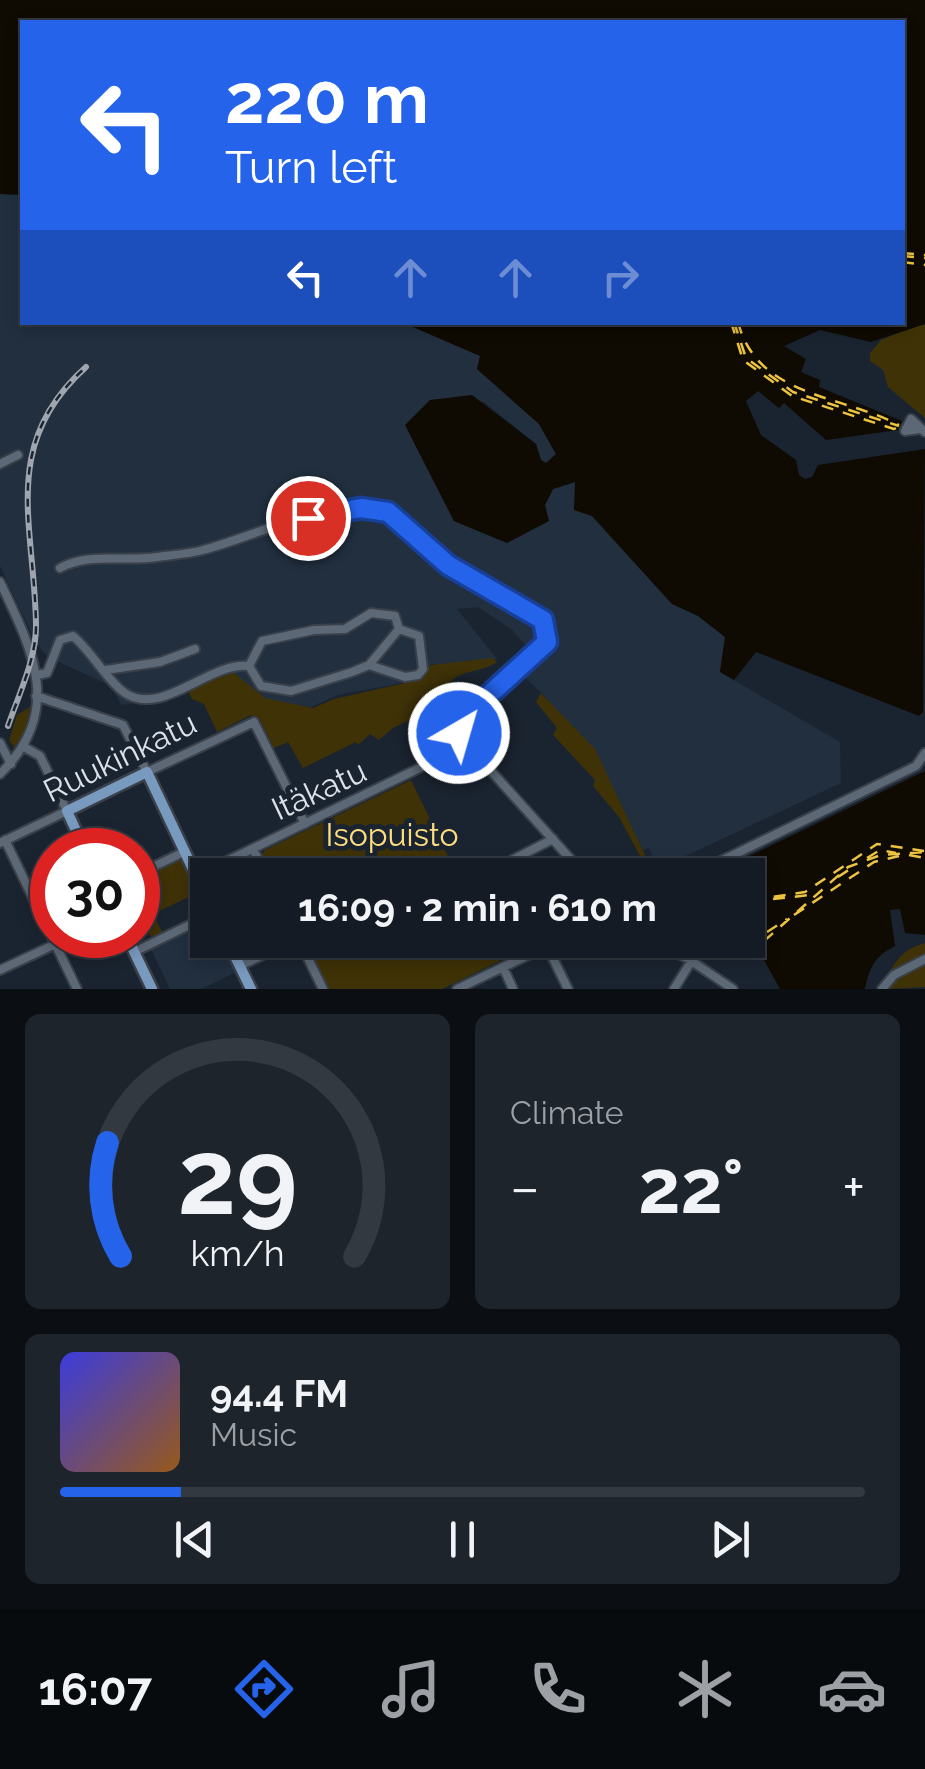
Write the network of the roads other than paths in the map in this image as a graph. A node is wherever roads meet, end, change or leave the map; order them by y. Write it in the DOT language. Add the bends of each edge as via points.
graph roads {
  1 [pos="18,455"];
  2 [pos="0,464"];
  3 [pos="60,568"];
  4 [pos="0,582"];
  5 [pos="399,629"];
  6 [pos="195,649"];
  7 [pos="369,665"];
  8 [pos="249,666"];
  9 [pos="106,670"];
  10 [pos="37,676"];
  11 [pos="36,696"];
  12 [pos="0,743"];
  13 [pos="463,747"];
  14 [pos="23,752"];
  15 [pos="925,753"];
  16 [pos="11,764"];
  17 [pos="147,772"];
  18 [pos="0,774"];
  19 [pos="67,811"];
  20 [pos="304,824"];
  21 [pos="75,828"];
  22 [pos="553,839"];
  23 [pos="3,841"];
  24 [pos="254,849"];
  25 [pos="184,852"];
  26 [pos="235,858"];
  27 [pos="258,858"];
  28 [pos="516,858"];
  29 [pos="570,858"];
  30 [pos="734,858"];
  31 [pos="160,863"];
  32 [pos="190,864"];
  33 [pos="30,893"];
  34 [pos="190,925"];
  35 [pos="160,939"];
  36 [pos="30,956"];
  37 [pos="62,958"];
  38 [pos="137,958"];
  39 [pos="236,958"];
  40 [pos="257,958"];
  41 [pos="306,958"];
  42 [pos="520,958"];
  43 [pos="553,958"];
  44 [pos="686,958"];
  45 [pos="694,958"];
  46 [pos="925,959"];
  47 [pos="691,960"];
  48 [pos="240,966"];
  49 [pos="503,968"];
  50 [pos="0,970"];
  51 [pos="76,989"];
  52 [pos="152,989"];
  53 [pos="251,989"];
  54 [pos="323,989"];
  55 [pos="457,989"];
  56 [pos="513,989"];
  57 [pos="568,989"];
  58 [pos="674,989"];
  59 [pos="733,989"];
  60 [pos="882,989"];
  1 -- 2 [label="street"];
  3 -- 13 [label="street" via="202,550 308,518 377,508 448,565 543,620 548,638 541,649 466,716 459,728"];
  4 -- 10 [label="street"];
  5 -- 7 [label="street"];
  5 -- 7 [label="street" via="420,638 418,675 405,678"];
  5 -- 8 [label="street" via="395,616 371,613 345,629 262,641"];
  6 -- 9 [label="street"];
  7 -- 8 [label="street" via="273,692"];
  8 -- 9 [label="street" via="225,667 142,699 120,690"];
  9 -- 10 [label="street" via="83,644 66,637 47,673"];
  10 -- 11 [label="street"];
  11 -- 14 [label="street"];
  11 -- 17 [label="street" via="123,724"];
  12 -- 16 [label="street"];
  13 -- 20 [label="street, Itäkatu"];
  13 -- 22 [label="street"];
  14 -- 16 [label="street"];
  14 -- 19 [label="street" via="40,756"];
  15 -- 30 [label="street" via="916,766"];
  16 -- 18 [label="street"];
  17 -- 19 [label="main road, Ruukinkatu"];
  17 -- 20 [label="street, Ruukinkatu" via="249,722 259,728"];
  17 -- 25 [label="main road"];
  19 -- 21 [label="main road"];
  19 -- 23 [label="street, Ruukinkatu"];
  20 -- 24 [label="street, Itäkatu"];
  22 -- 28 [label="street"];
  22 -- 29 [label="street"];
  23 -- 33 [label="street"];
  24 -- 26 [label="street, Itäkatu"];
  24 -- 27 [label="street"];
  25 -- 31 [label="street"];
  25 -- 32 [label="main road"];
  34 -- 35 [label="street"];
  36 -- 50 [label="street"];
  37 -- 51 [label="street"];
  38 -- 52 [label="main road"];
  39 -- 48 [label="main road"];
  40 -- 48 [label="street"];
  41 -- 54 [label="street"];
  42 -- 49 [label="street"];
  43 -- 57 [label="street"];
  44 -- 47 [label="street"];
  45 -- 47 [label="street"];
  46 -- 60 [label="street"];
  47 -- 58 [label="street"];
  47 -- 59 [label="street"];
  48 -- 53 [label="main road"];
  49 -- 55 [label="street"];
  49 -- 56 [label="street"];
}
